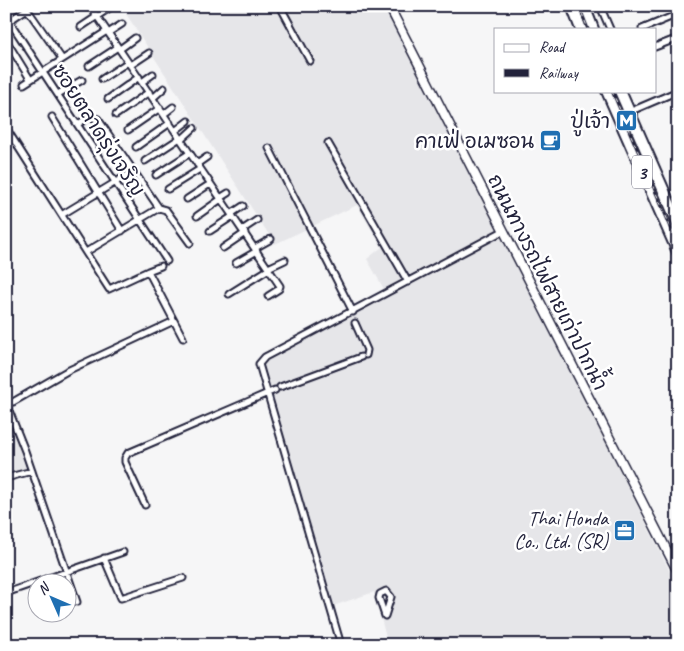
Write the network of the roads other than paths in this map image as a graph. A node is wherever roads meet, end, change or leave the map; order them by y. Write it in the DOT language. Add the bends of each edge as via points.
graph roads {
  1 [pos="90,6"];
  2 [pos="280,6"];
  3 [pos="389,6"];
  4 [pos="572,6"];
  5 [pos="584,6"];
  6 [pos="600,6"];
  7 [pos="111,7"];
  8 [pos="26,8"];
  9 [pos="678,14"];
  10 [pos="97,16"];
  11 [pos="8,18"];
  12 [pos="122,24"];
  13 [pos="81,27"];
  14 [pos="581,28"];
  15 [pos="593,28"];
  16 [pos="610,28"];
  17 [pos="644,28"];
  18 [pos="108,32"];
  19 [pos="135,38"];
  20 [pos="678,38"];
  21 [pos="6,40"];
  22 [pos="656,47"];
  23 [pos="119,48"];
  24 [pos="148,53"];
  25 [pos="62,59"];
  26 [pos="310,61"];
  27 [pos="130,64"];
  28 [pos="89,66"];
  29 [pos="43,71"];
  30 [pos="153,74"];
  31 [pos="30,79"];
  32 [pos="102,79"];
  33 [pos="82,80"];
  34 [pos="141,80"];
  35 [pos="24,84"];
  36 [pos="164,88"];
  37 [pos="678,91"];
  38 [pos="149,92"];
  39 [pos="607,92"];
  40 [pos="620,92"];
  41 [pos="58,94"];
  42 [pos="153,98"];
  43 [pos="108,99"];
  44 [pos="173,107"];
  45 [pos="160,108"];
  46 [pos="628,112"];
  47 [pos="164,114"];
  48 [pos="116,115"];
  49 [pos="52,117"];
  50 [pos="188,121"];
  51 [pos="78,124"];
  52 [pos="170,124"];
  53 [pos="6,128"];
  54 [pos="194,128"];
  55 [pos="128,130"];
  56 [pos="175,131"];
  57 [pos="181,139"];
  58 [pos="328,143"];
  59 [pos="136,146"];
  60 [pos="269,148"];
  61 [pos="190,153"];
  62 [pos="207,157"];
  63 [pos="145,161"];
  64 [pos="199,167"];
  65 [pos="134,171"];
  66 [pos="156,175"];
  67 [pos="115,183"];
  68 [pos="210,184"];
  69 [pos="168,189"];
  70 [pos="228,192"];
  71 [pos="98,193"];
  72 [pos="220,198"];
  73 [pos="187,199"];
  74 [pos="243,206"];
  75 [pos="159,208"];
  76 [pos="63,214"];
  77 [pos="232,215"];
  78 [pos="197,216"];
  79 [pos="257,220"];
  80 [pos="139,221"];
  81 [pos="678,223"];
  82 [pos="122,231"];
  83 [pos="210,231"];
  84 [pos="243,231"];
  85 [pos="503,231"];
  86 [pos="271,239"];
  87 [pos="190,243"];
  88 [pos="223,248"];
  89 [pos="256,250"];
  90 [pos="86,252"];
  91 [pos="678,252"];
  92 [pos="285,260"];
  93 [pos="167,261"];
  94 [pos="236,263"];
  95 [pos="161,266"];
  96 [pos="269,269"];
  97 [pos="148,271"];
  98 [pos="408,282"];
  99 [pos="229,294"];
  100 [pos="268,296"];
  101 [pos="353,312"];
  102 [pos="174,321"];
  103 [pos="355,323"];
  104 [pos="183,338"];
  105 [pos="267,393"];
  106 [pos="13,402"];
  107 [pos="6,403"];
  108 [pos="32,471"];
  109 [pos="6,478"];
  110 [pos="146,505"];
  111 [pos="123,552"];
  112 [pos="104,558"];
  113 [pos="65,571"];
  114 [pos="678,572"];
  115 [pos="66,574"];
  116 [pos="183,578"];
  117 [pos="6,593"];
  118 [pos="341,645"];
  1 -- 10 [label="street"];
  2 -- 26 [label="street"];
  3 -- 85 [label="main road, ถนนทางรถไฟสายเก่าปากน้ำ"];
  4 -- 14 [label="highway"];
  5 -- 15 [label="highway"];
  6 -- 16 [label="street"];
  7 -- 10 [label="street"];
  8 -- 11 [label="street"];
  8 -- 25 [label="street, ซอยตลาดรุ่งเจริญ"];
  9 -- 17 [label="street"];
  10 -- 13 [label="street"];
  10 -- 18 [label="street"];
  11 -- 29 [label="street, ซอยตลาดรุ่งเจริญ"];
  12 -- 18 [label="street"];
  18 -- 23 [label="street"];
  18 -- 25 [label="street"];
  19 -- 23 [label="street"];
  20 -- 22 [label="street"];
  21 -- 31 [label="street"];
  23 -- 27 [label="street"];
  23 -- 28 [label="street"];
  24 -- 27 [label="street"];
  25 -- 29 [label="street"];
  27 -- 32 [label="street"];
  27 -- 34 [label="street"];
  29 -- 31 [label="street"];
  29 -- 41 [label="street, ซอยตลาดรุ่งเจริญ"];
  30 -- 34 [label="street"];
  31 -- 35 [label="street"];
  33 -- 41 [label="street"];
  34 -- 38 [label="street"];
  34 -- 43 [label="street"];
  36 -- 42 [label="street"];
  37 -- 46 [label="street"];
  38 -- 42 [label="street"];
  38 -- 48 [label="street"];
  39 -- 91 [label="highway, 3"];
  40 -- 46 [label="highway, 3"];
  41 -- 51 [label="street, ซอยตลาดรุ่งเจริญ"];
  42 -- 45 [label="street"];
  44 -- 47 [label="street"];
  45 -- 47 [label="street"];
  45 -- 55 [label="street"];
  46 -- 81 [label="highway, 3"];
  47 -- 52 [label="street"];
  49 -- 71 [label="street"];
  50 -- 56 [label="street"];
  51 -- 65 [label="street" via="89,117 98,119"];
  51 -- 67 [label="street, ซอยตลาดรุ่งเจริญ"];
  52 -- 56 [label="street"];
  52 -- 59 [label="street"];
  53 -- 76 [label="street"];
  54 -- 57 [label="street"];
  56 -- 57 [label="street"];
  57 -- 61 [label="street"];
  57 -- 63 [label="street"];
  58 -- 98 [label="street"];
  60 -- 101 [label="street"];
  61 -- 64 [label="street"];
  61 -- 66 [label="street"];
  62 -- 64 [label="street"];
  64 -- 68 [label="street"];
  64 -- 69 [label="street"];
  65 -- 67 [label="street"];
  65 -- 75 [label="street"];
  67 -- 71 [label="street"];
  67 -- 80 [label="street, ซอยตลาดรุ่งเจริญ"];
  68 -- 72 [label="street"];
  68 -- 73 [label="street"];
  70 -- 72 [label="street"];
  71 -- 76 [label="street"];
  71 -- 82 [label="street"];
  72 -- 77 [label="street"];
  72 -- 78 [label="street"];
  74 -- 77 [label="street"];
  75 -- 80 [label="street"];
  75 -- 87 [label="street" via="166,210"];
  76 -- 90 [label="street"];
  77 -- 83 [label="street"];
  77 -- 84 [label="street"];
  79 -- 84 [label="street"];
  80 -- 82 [label="street"];
  80 -- 93 [label="street, ซอยตลาดรุ่งเจริญ"];
  82 -- 90 [label="street"];
  84 -- 88 [label="street"];
  84 -- 89 [label="street"];
  85 -- 98 [label="street"];
  85 -- 114 [label="main road, ถนนทางรถไฟสายเก่าปากน้ำ"];
  86 -- 89 [label="street"];
  89 -- 94 [label="street"];
  89 -- 96 [label="street"];
  90 -- 97 [label="street" via="109,290"];
  92 -- 96 [label="street"];
  95 -- 97 [label="street"];
  96 -- 99 [label="street"];
  96 -- 100 [label="street" via="280,288"];
  97 -- 102 [label="street"];
  98 -- 101 [label="street"];
  101 -- 105 [label="street" via="265,356 259,364"];
  102 -- 104 [label="street"];
  102 -- 106 [label="street" via="67,370"];
  103 -- 105 [label="street" via="367,350 364,356"];
  105 -- 110 [label="street" via="128,453 126,462"];
  105 -- 118 [label="street"];
  107 -- 108 [label="street"];
  108 -- 109 [label="street"];
  108 -- 113 [label="street"];
  111 -- 112 [label="street"];
  112 -- 113 [label="street"];
  112 -- 116 [label="street" via="121,598"];
  113 -- 115 [label="street"];
  113 -- 117 [label="street"];
}
